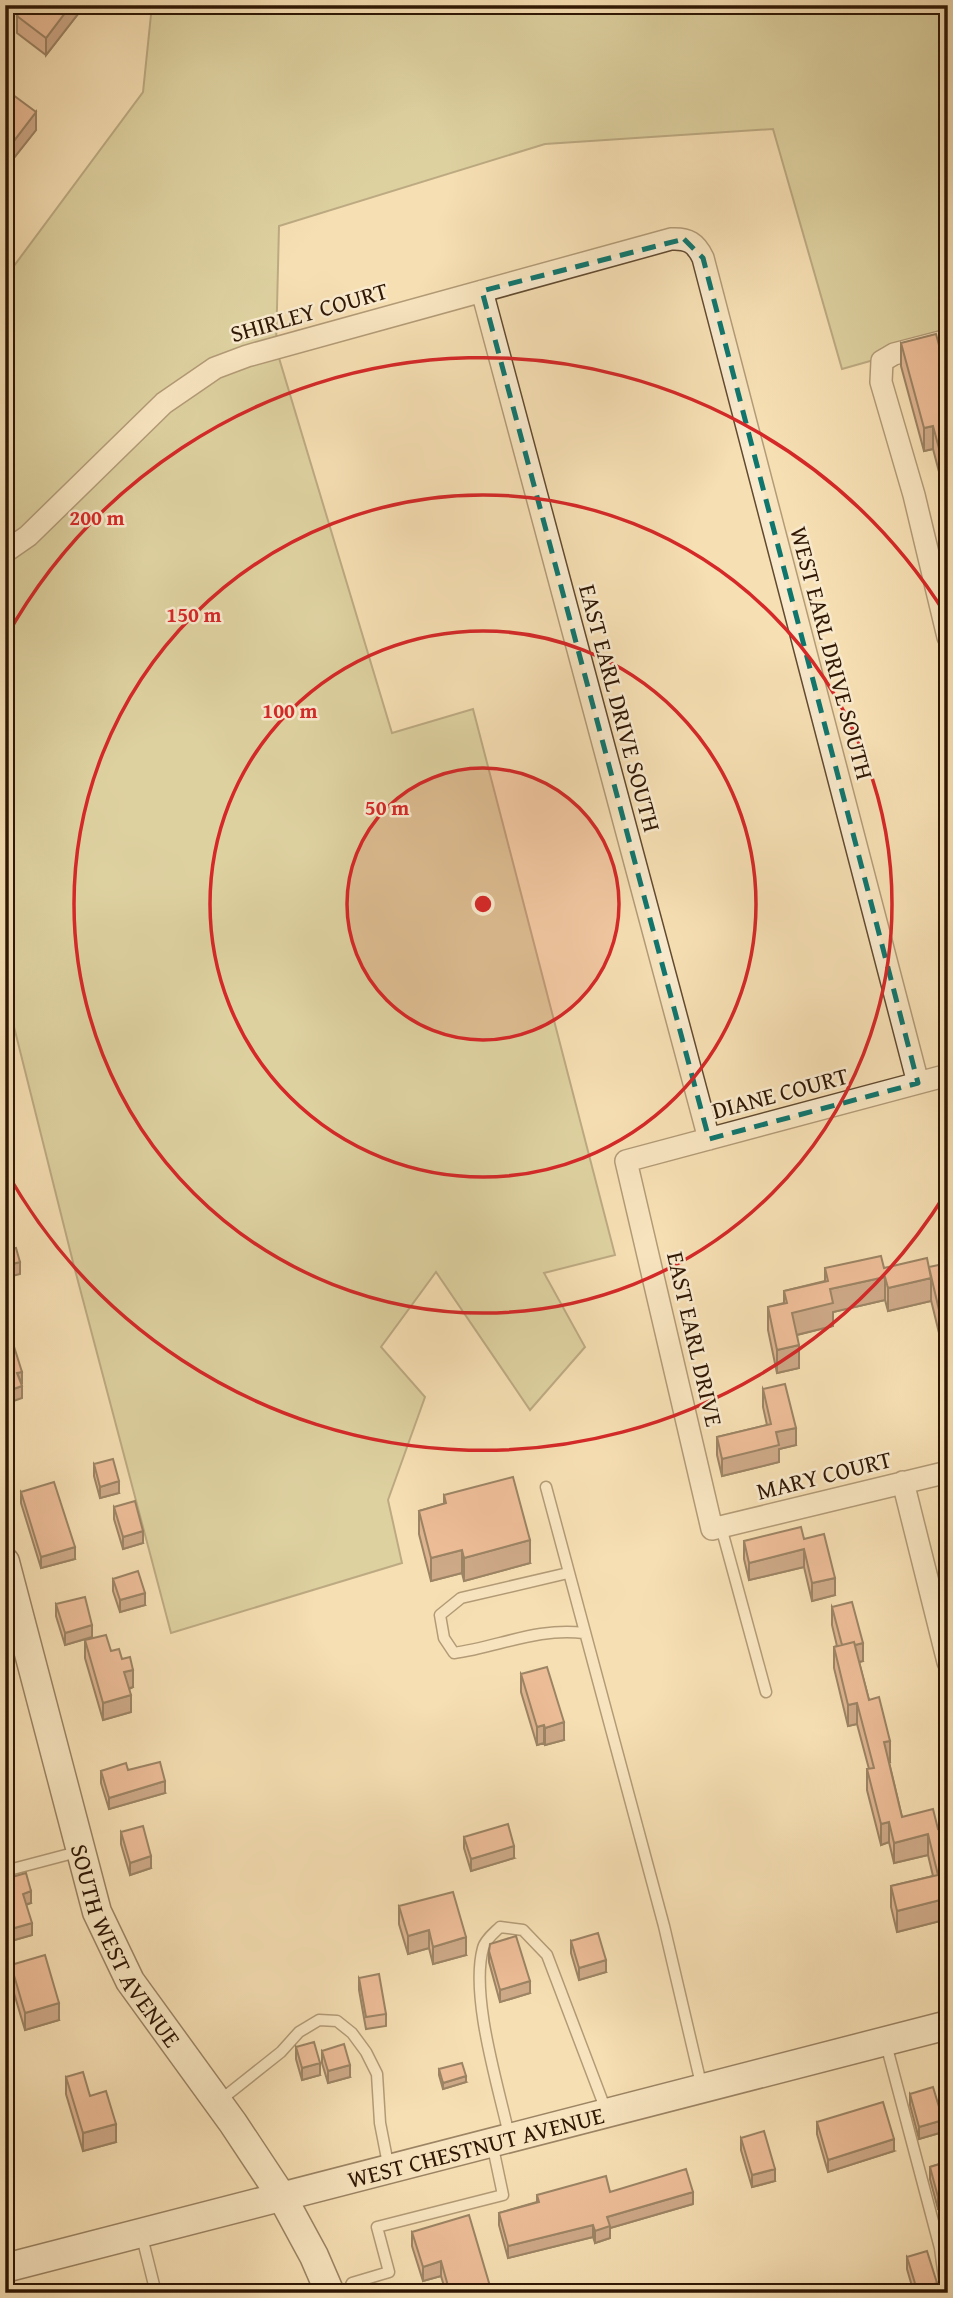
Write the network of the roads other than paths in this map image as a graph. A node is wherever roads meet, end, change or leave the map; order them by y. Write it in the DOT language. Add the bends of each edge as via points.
graph roads {
  1 [pos="689,240"];
  2 [pos="482,291"];
  3 [pos="948,340"];
  4 [pos="5,552"];
  5 [pos="948,637"];
  6 [pos="948,1075"];
  7 [pos="918,1083"];
  8 [pos="709,1139"];
  9 [pos="626,1161"];
  10 [pos="948,1472"];
  11 [pos="902,1482"];
  12 [pos="546,1487"];
  13 [pos="717,1528"];
  14 [pos="5,1562"];
  15 [pos="568,1573"];
  16 [pos="584,1633"];
  17 [pos="948,1662"];
  18 [pos="766,1692"];
  19 [pos="81,1851"];
  20 [pos="5,1871"];
  21 [pos="948,2025"];
  22 [pos="885,2041"];
  23 [pos="702,2088"];
  24 [pos="218,2102"];
  25 [pos="607,2113"];
  26 [pos="501,2140"];
  27 [pos="389,2169"];
  28 [pos="282,2197"];
  29 [pos="141,2233"];
  30 [pos="5,2268"];
  31 [pos="156,2291"];
  32 [pos="141,2293"];
  33 [pos="330,2293"];
  34 [pos="347,2293"];
  35 [pos="946,2293"];
  1 -- 2 [label="street, SHIRLEY COURT" via="671,239"];
  1 -- 7 [label="street, WEST EARL DRIVE SOUTH" via="703,258"];
  2 -- 4 [label="street, SHIRLEY COURT" via="247,356 205,374 164,403 28,536"];
  2 -- 8 [label="street, EAST EARL DRIVE SOUTH"];
  3 -- 5 [label="street" via="894,354 883,361 881,382"];
  6 -- 7 [label="street, DIANE COURT"];
  7 -- 8 [label="street, DIANE COURT"];
  8 -- 9 [label="street, DIANE COURT"];
  9 -- 13 [label="street, EAST EARL DRIVE"];
  10 -- 11 [label="street, MARY COURT"];
  11 -- 13 [label="street, MARY COURT"];
  11 -- 17 [label="street"];
  12 -- 15 [label="lane"];
  13 -- 18 [label="lane"];
  14 -- 19 [label="street, SOUTH WEST AVENUE"];
  15 -- 16 [label="lane"];
  15 -- 16 [label="lane" via="461,1598 440,1615 444,1638 454,1653 525,1636"];
  16 -- 23 [label="lane" via="664,1926"];
  19 -- 20 [label="lane"];
  19 -- 24 [label="street, SOUTH WEST AVENUE" via="97,1912 119,1962"];
  21 -- 22 [label="street, WEST CHESTNUT AVENUE"];
  22 -- 23 [label="street, WEST CHESTNUT AVENUE"];
  22 -- 35 [label="lane" via="940,2248"];
  23 -- 25 [label="street, WEST CHESTNUT AVENUE"];
  24 -- 27 [label="lane" via="299,2032 319,2020 337,2021 352,2033 377,2074"];
  24 -- 28 [label="street, SOUTH WEST AVENUE"];
  25 -- 26 [label="street, WEST CHESTNUT AVENUE"];
  25 -- 26 [label="lane" via="547,1955 523,1930 500,1927 483,1944 478,1979"];
  26 -- 27 [label="street, WEST CHESTNUT AVENUE"];
  26 -- 34 [label="lane" via="503,2195 377,2227 389,2272 352,2283"];
  27 -- 28 [label="street, WEST CHESTNUT AVENUE"];
  28 -- 29 [label="street, WEST CHESTNUT AVENUE"];
  28 -- 33 [label="street, SOUTH WEST AVENUE"];
  29 -- 30 [label="street, WEST CHESTNUT AVENUE"];
  29 -- 31 [label="lane"];
  31 -- 32 [label="lane"];
}
